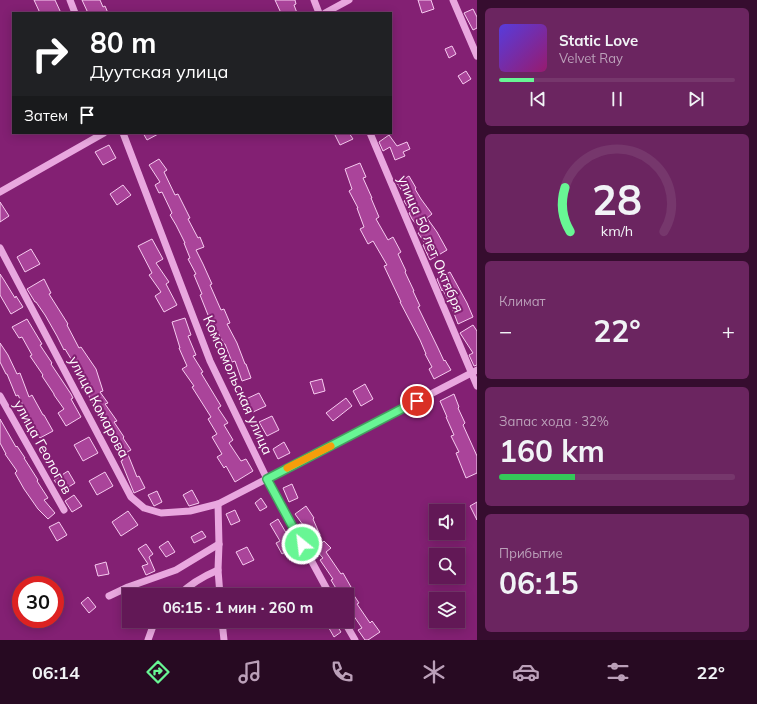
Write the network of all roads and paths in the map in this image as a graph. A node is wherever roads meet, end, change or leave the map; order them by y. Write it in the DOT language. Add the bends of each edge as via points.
graph roads {
  1 [pos="70,0"];
  2 [pos="314,0"];
  3 [pos="349,0"];
  4 [pos="453,0"];
  5 [pos="75,12"];
  6 [pos="319,12"];
  7 [pos="327,12"];
  8 [pos="477,56"];
  9 [pos="102,134"];
  10 [pos="123,134"];
  11 [pos="370,134"];
  12 [pos="0,192"];
  13 [pos="0,248"];
  14 [pos="474,371"];
  15 [pos="477,386"];
  16 [pos="0,396"];
  17 [pos="267,479"];
  18 [pos="218,504"];
  19 [pos="64,510"];
  20 [pos="219,544"];
  21 [pos="218,570"];
  22 [pos="187,588"];
  23 [pos="219,588"];
  24 [pos="326,588"];
  25 [pos="109,596"];
  26 [pos="152,628"];
  27 [pos="223,628"];
  28 [pos="348,628"];
  29 [pos="148,640"];
  30 [pos="224,640"];
  31 [pos="355,640"];
  1 -- 5 [label="street"];
  2 -- 6 [label="street"];
  3 -- 7 [label="street"];
  4 -- 8 [label="street"];
  9 -- 12 [label="street"];
  10 -- 17 [label="street, Комсомольская улица" via="210,361"];
  11 -- 14 [label="street, улица 50 лет Октября"];
  13 -- 18 [label="street, улица Комарова" via="132,497 144,508 161,513 190,511"];
  14 -- 15 [label="street, улица 50 лет Октября"];
  14 -- 17 [label="street, улица Комарова"];
  16 -- 19 [label="street, улица Геологов"];
  17 -- 18 [label="street, улица Комарова"];
  17 -- 24 [label="street, Комсомольская улица"];
  18 -- 20 [label="street"];
  20 -- 21 [label="street"];
  20 -- 25 [label="street" via="176,570"];
  21 -- 22 [label="street"];
  21 -- 23 [label="street"];
  26 -- 29 [label="street"];
  27 -- 30 [label="street"];
  28 -- 31 [label="street"];
}
